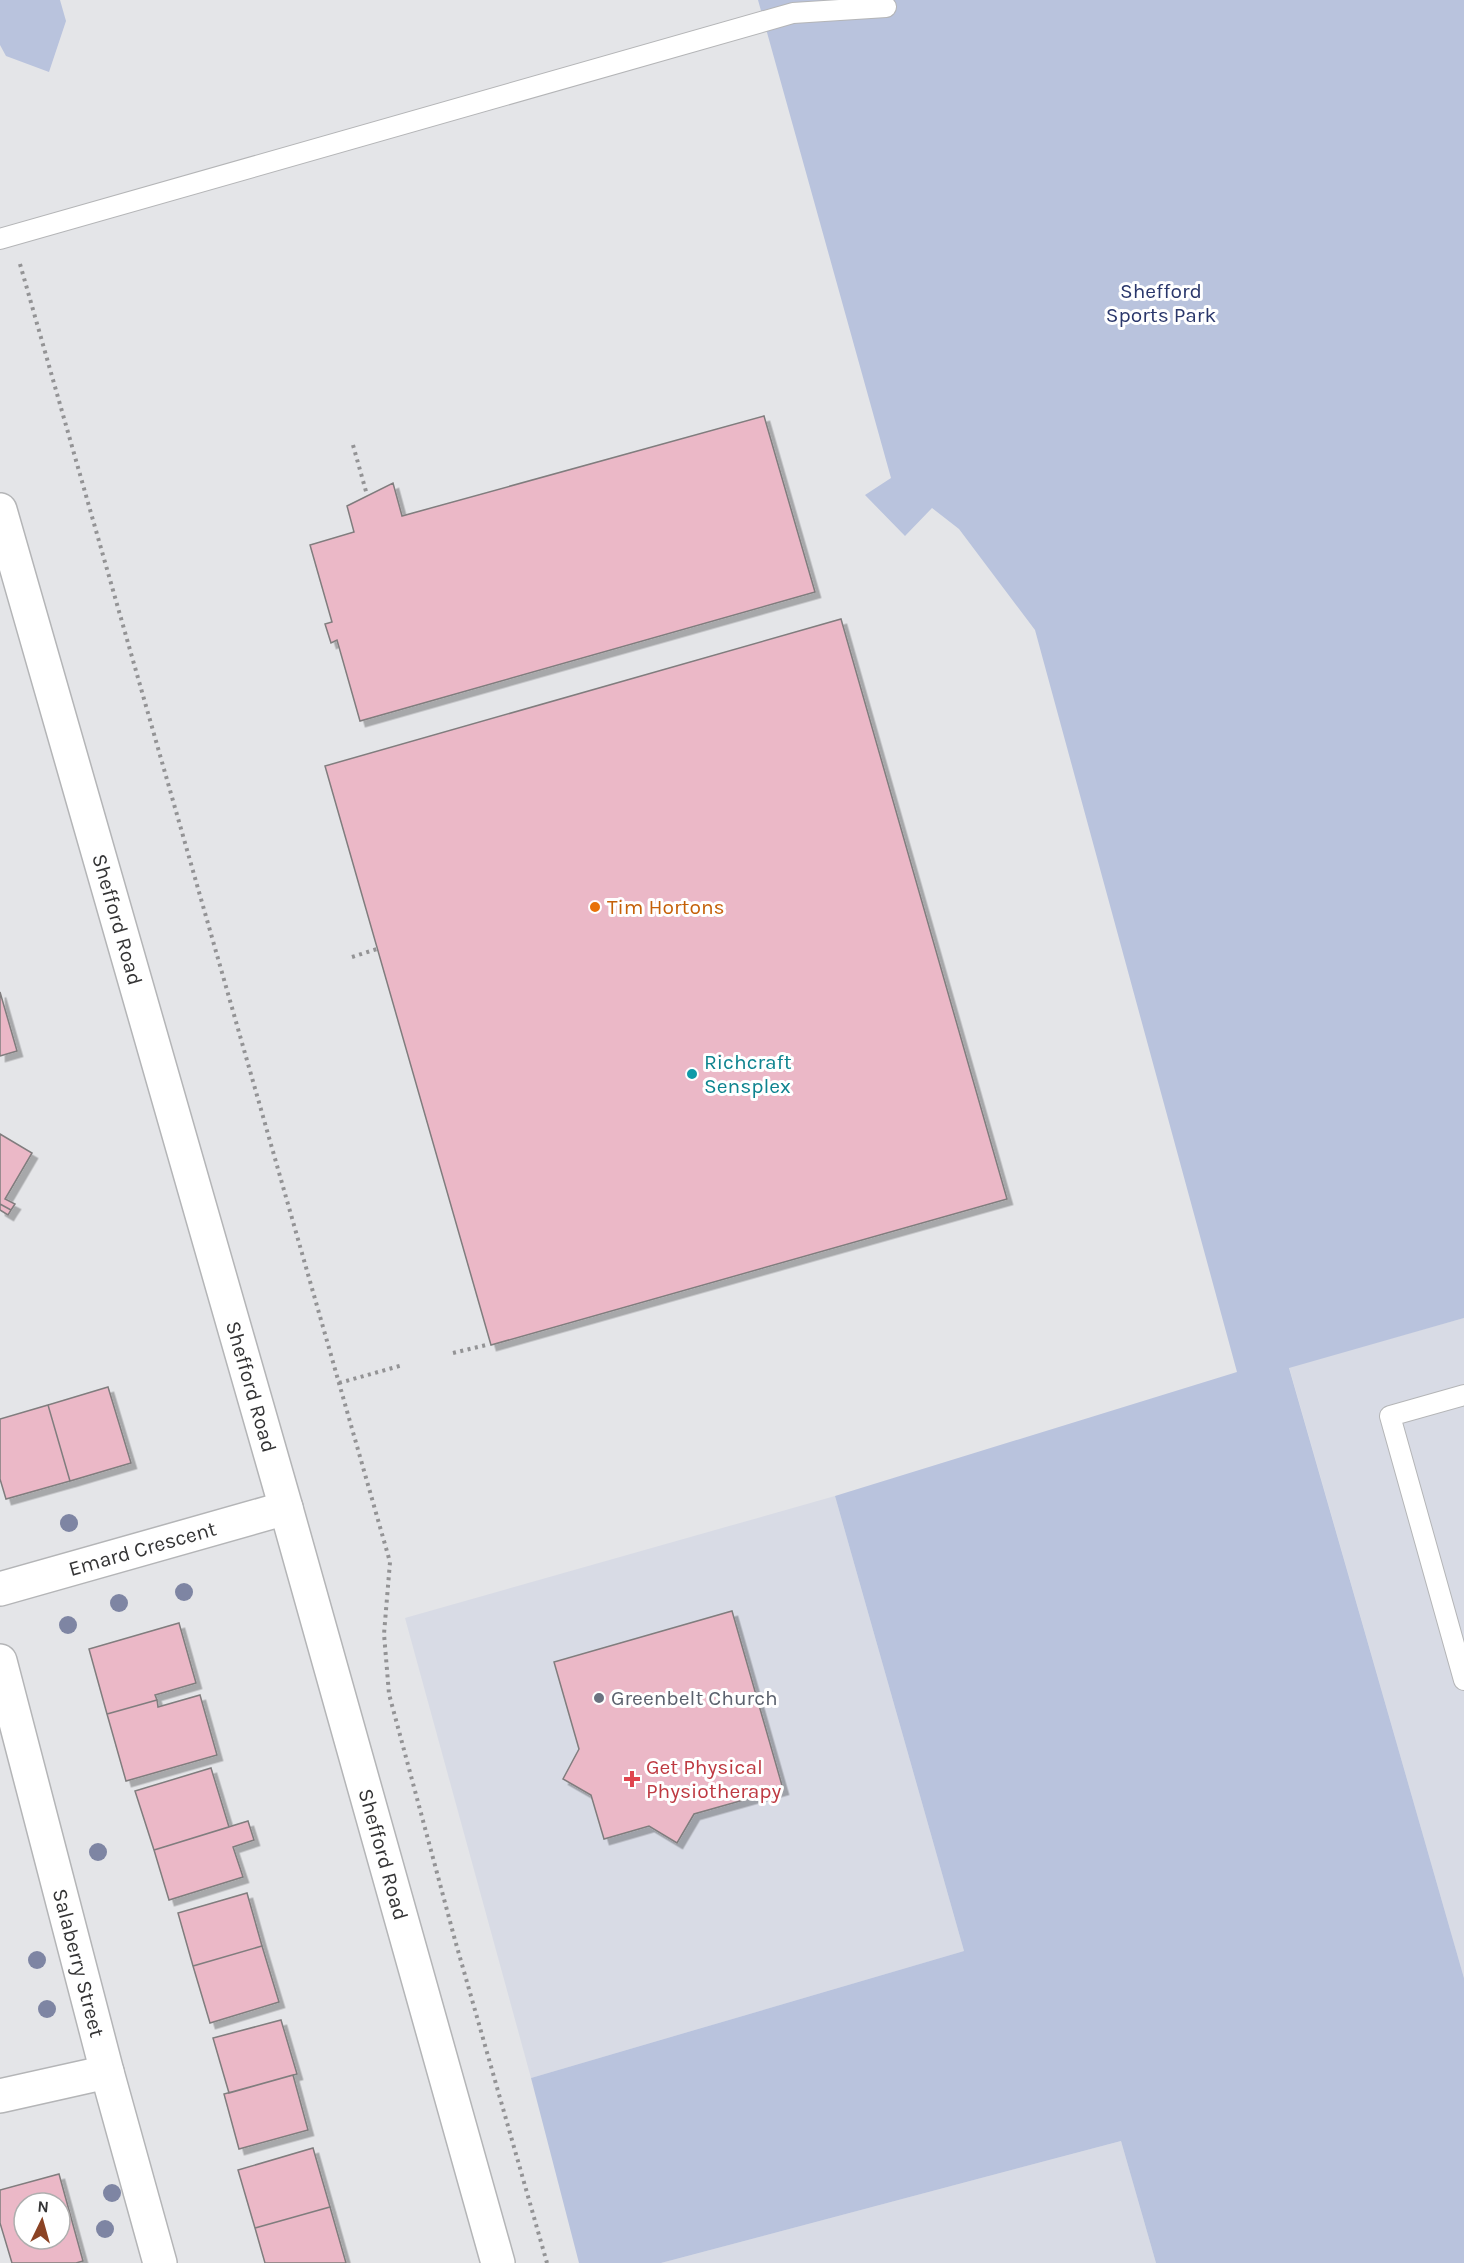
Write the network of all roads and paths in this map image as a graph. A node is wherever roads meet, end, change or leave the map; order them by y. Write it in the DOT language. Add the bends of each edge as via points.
graph roads {
  1 [pos="886,7"];
  2 [pos="6,238"];
  3 [pos="353,445"];
  4 [pos="367,495"];
  5 [pos="0,510"];
  6 [pos="377,949"];
  7 [pos="352,957"];
  8 [pos="486,1345"];
  9 [pos="453,1353"];
  10 [pos="403,1365"];
  11 [pos="339,1383"];
  12 [pos="1464,1395"];
  13 [pos="286,1508"];
  14 [pos="0,1589"];
  15 [pos="0,1661"];
  16 [pos="1464,1680"];
  17 [pos="107,2072"];
  18 [pos="0,2096"];
  19 [pos="160,2263"];
  20 [pos="498,2263"];
  21 [pos="547,2263"];
  1 -- 2 [label="lane" via="793,13"];
  2 -- 11 [label="path"];
  3 -- 4 [label="path"];
  5 -- 13 [label="street, Shefford Road"];
  6 -- 7 [label="path"];
  8 -- 9 [label="path"];
  10 -- 11 [label="path"];
  11 -- 21 [label="path" via="390,1562 384,1634 389,1694"];
  12 -- 16 [label="lane" via="1390,1416"];
  13 -- 14 [label="street, Emard Crescent"];
  13 -- 20 [label="street, Shefford Road"];
  15 -- 17 [label="street, Salaberry Street"];
  17 -- 18 [label="street"];
  17 -- 19 [label="street, Salaberry Street"];
}
